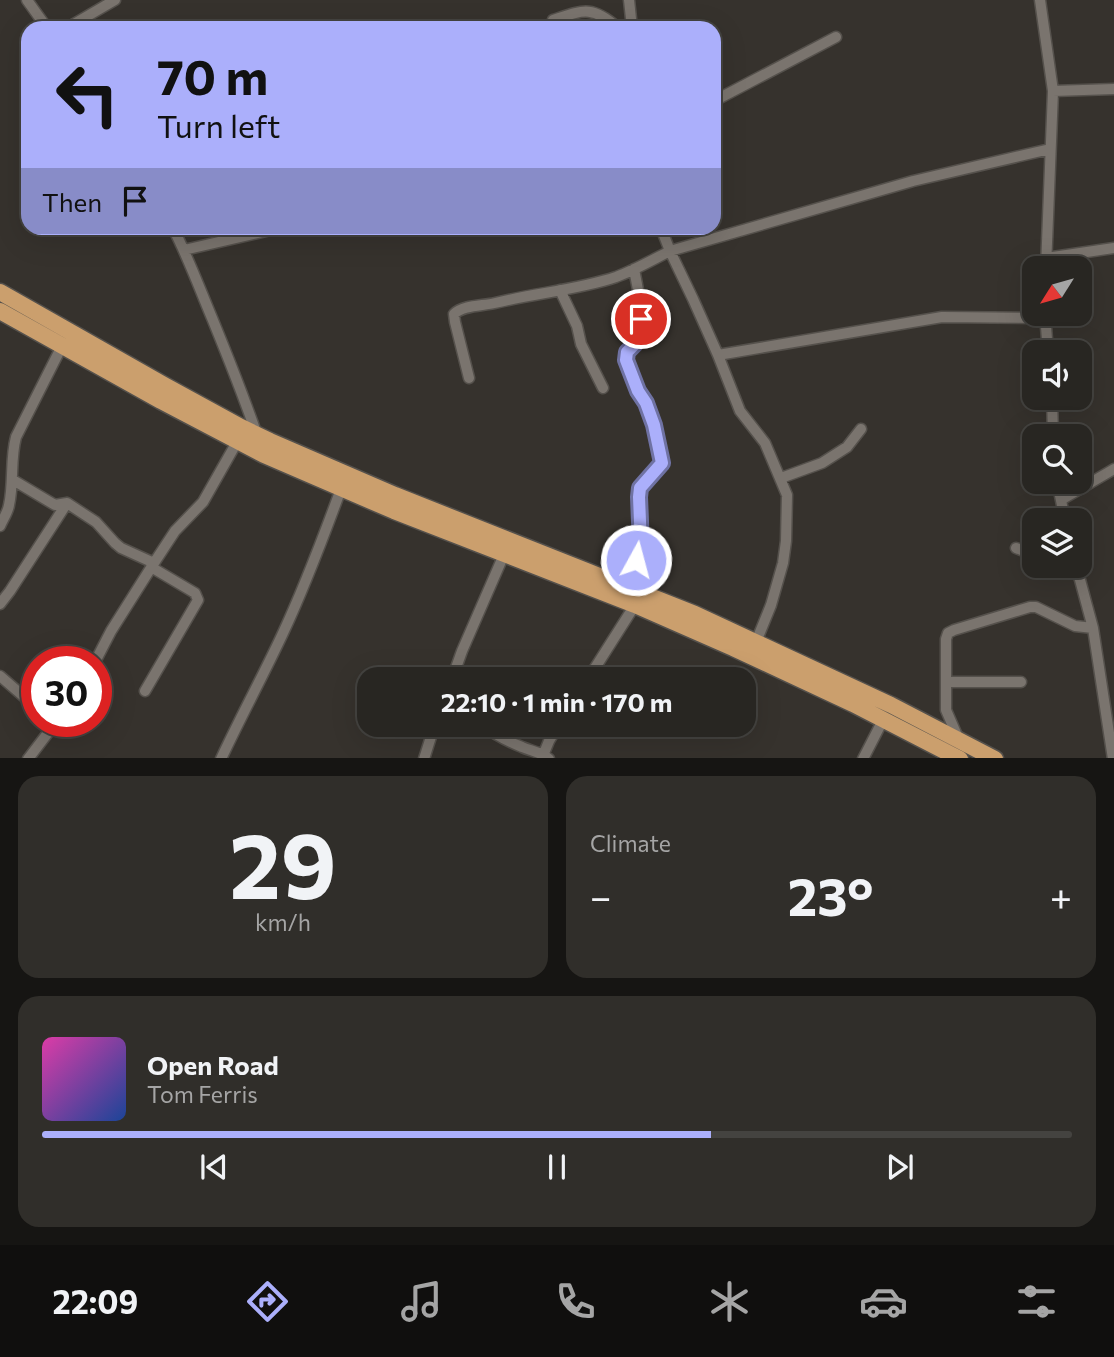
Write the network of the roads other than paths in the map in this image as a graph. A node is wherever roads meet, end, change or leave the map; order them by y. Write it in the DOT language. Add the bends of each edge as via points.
graph roads {
  1 [pos="27,0"];
  2 [pos="115,0"];
  3 [pos="629,0"];
  4 [pos="1040,0"];
  5 [pos="553,20"];
  6 [pos="42,21"];
  7 [pos="78,21"];
  8 [pos="610,21"];
  9 [pos="631,21"];
  10 [pos="836,37"];
  11 [pos="1114,89"];
  12 [pos="1053,91"];
  13 [pos="721,97"];
  14 [pos="1050,149"];
  15 [pos="176,235"];
  16 [pos="249,235"];
  17 [pos="664,235"];
  18 [pos="1114,248"];
  19 [pos="184,250"];
  20 [pos="670,251"];
  21 [pos="1046,256"];
  22 [pos="1078,256"];
  23 [pos="634,269"];
  24 [pos="560,290"];
  25 [pos="0,292"];
  26 [pos="0,311"];
  27 [pos="1022,316"];
  28 [pos="62,346"];
  29 [pos="718,355"];
  30 [pos="470,378"];
  31 [pos="603,388"];
  32 [pos="861,429"];
  33 [pos="257,435"];
  34 [pos="237,442"];
  35 [pos="1114,469"];
  36 [pos="781,478"];
  37 [pos="13,480"];
  38 [pos="341,489"];
  39 [pos="1060,494"];
  40 [pos="1061,500"];
  41 [pos="67,503"];
  42 [pos="1063,508"];
  43 [pos="0,526"];
  44 [pos="507,546"];
  45 [pos="1016,548"];
  46 [pos="1022,550"];
  47 [pos="152,565"];
  48 [pos="1080,578"];
  49 [pos="627,587"];
  50 [pos="0,604"];
  51 [pos="635,605"];
  52 [pos="1093,628"];
  53 [pos="756,642"];
  54 [pos="103,646"];
  55 [pos="456,667"];
  56 [pos="596,667"];
  57 [pos="0,676"];
  58 [pos="946,682"];
  59 [pos="1021,682"];
  60 [pos="145,691"];
  61 [pos="21,694"];
  62 [pos="946,710"];
  63 [pos="883,720"];
  64 [pos="933,727"];
  65 [pos="43,737"];
  66 [pos="431,737"];
  67 [pos="500,737"];
  68 [pos="553,737"];
  69 [pos="957,754"];
  70 [pos="544,757"];
  71 [pos="28,758"];
  72 [pos="221,758"];
  73 [pos="424,758"];
  74 [pos="863,758"];
  75 [pos="995,758"];
  76 [pos="1113,758"];
  1 -- 6 [label="street"];
  2 -- 7 [label="street"];
  3 -- 9 [label="street"];
  4 -- 12 [label="street"];
  5 -- 8 [label="street" via="580,11"];
  10 -- 13 [label="street"];
  11 -- 12 [label="street"];
  12 -- 14 [label="street"];
  14 -- 20 [label="street" via="913,181"];
  14 -- 21 [label="street"];
  15 -- 19 [label="street"];
  16 -- 19 [label="street"];
  17 -- 20 [label="street"];
  18 -- 22 [label="street"];
  19 -- 33 [label="street"];
  20 -- 23 [label="street"];
  20 -- 29 [label="street"];
  23 -- 24 [label="street"];
  23 -- 49 [label="street" via="641,319 626,360 654,425 662,463 640,488 641,546"];
  24 -- 30 [label="street" via="457,311 455,322"];
  24 -- 31 [label="street"];
  25 -- 33 [label="highway"];
  26 -- 28 [label="highway"];
  27 -- 29 [label="street" via="942,317"];
  28 -- 34 [label="highway"];
  28 -- 37 [label="street" via="16,437"];
  29 -- 36 [label="street" via="740,411 765,443"];
  32 -- 36 [label="street" via="846,447 822,463"];
  33 -- 44 [label="highway"];
  34 -- 38 [label="highway"];
  34 -- 47 [label="street" via="203,502 175,531"];
  35 -- 40 [label="street"];
  36 -- 53 [label="street" via="787,495 783,563"];
  37 -- 41 [label="street" via="55,505"];
  37 -- 43 [label="street" via="9,508"];
  38 -- 44 [label="highway"];
  38 -- 72 [label="street" via="284,632"];
  39 -- 40 [label="street"];
  40 -- 42 [label="street"];
  41 -- 47 [label="street" via="96,522 115,543"];
  41 -- 50 [label="street"];
  44 -- 49 [label="highway"];
  44 -- 51 [label="highway"];
  44 -- 55 [label="street"];
  45 -- 46 [label="street"];
  47 -- 54 [label="street"];
  47 -- 60 [label="street" via="195,593 198,600"];
  48 -- 52 [label="street"];
  49 -- 53 [label="highway"];
  51 -- 56 [label="street"];
  51 -- 63 [label="highway"];
  52 -- 58 [label="street" via="1075,626 1030,607 954,630 946,639"];
  52 -- 76 [label="street"];
  53 -- 64 [label="highway"];
  57 -- 61 [label="street"];
  58 -- 59 [label="street"];
  58 -- 62 [label="street"];
  62 -- 64 [label="street"];
  62 -- 69 [label="street"];
  63 -- 69 [label="highway"];
  63 -- 74 [label="street"];
  64 -- 69 [label="highway"];
  65 -- 71 [label="street"];
  66 -- 73 [label="street"];
  67 -- 70 [label="street"];
  68 -- 70 [label="street"];
  69 -- 75 [label="highway"];
}
